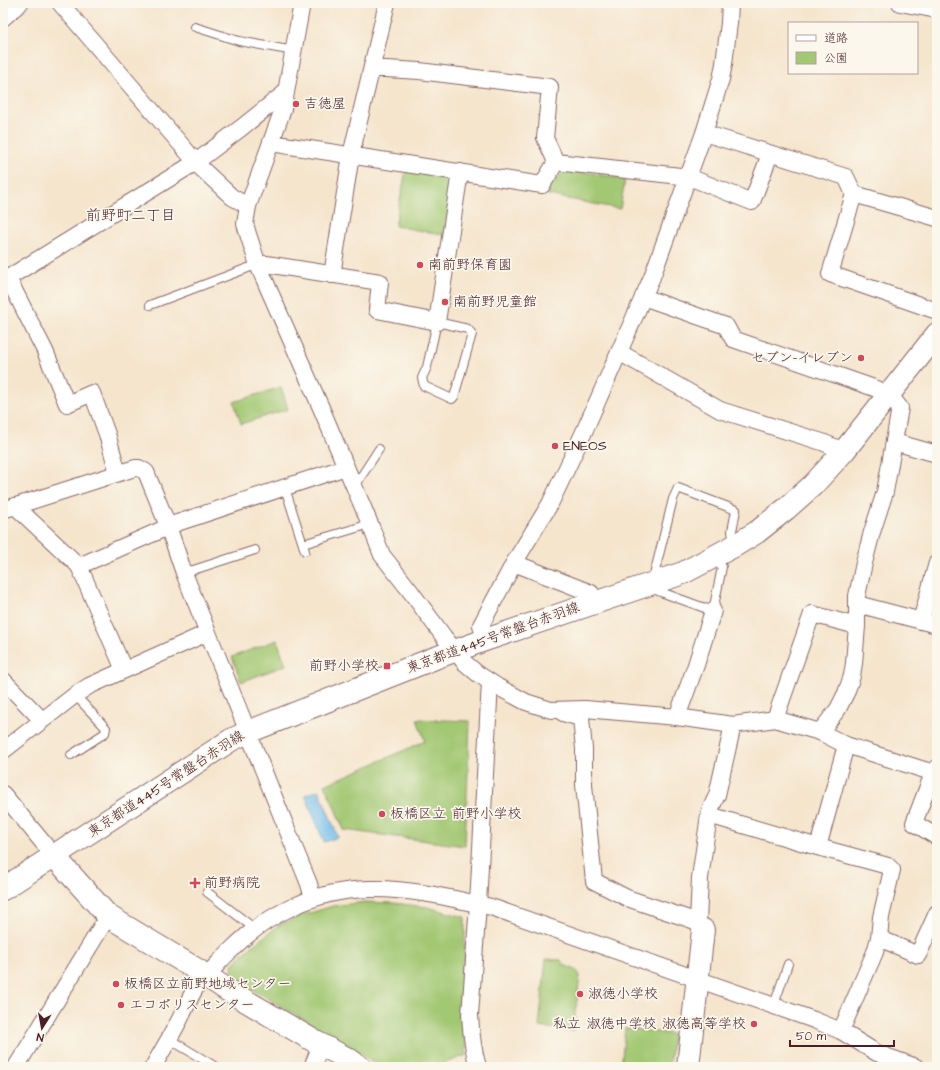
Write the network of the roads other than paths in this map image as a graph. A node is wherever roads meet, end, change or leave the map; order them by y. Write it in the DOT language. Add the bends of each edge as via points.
graph roads {
  1 [pos="20,3"];
  2 [pos="302,3"];
  3 [pos="386,3"];
  4 [pos="730,3"];
  5 [pos="900,3"];
  6 [pos="65,5"];
  7 [pos="937,10"];
  8 [pos="3,18"];
  9 [pos="195,27"];
  10 [pos="294,51"];
  11 [pos="372,70"];
  12 [pos="286,92"];
  13 [pos="704,133"];
  14 [pos="271,143"];
  15 [pos="770,154"];
  16 [pos="351,155"];
  17 [pos="196,162"];
  18 [pos="556,162"];
  19 [pos="460,172"];
  20 [pos="689,176"];
  21 [pos="854,194"];
  22 [pos="248,206"];
  23 [pos="937,218"];
  24 [pos="258,265"];
  25 [pos="332,275"];
  26 [pos="6,279"];
  27 [pos="643,297"];
  28 [pos="150,305"];
  29 [pos="937,311"];
  30 [pos="437,322"];
  31 [pos="937,334"];
  32 [pos="620,352"];
  33 [pos="889,395"];
  34 [pos="894,442"];
  35 [pos="379,449"];
  36 [pos="844,451"];
  37 [pos="937,454"];
  38 [pos="346,467"];
  39 [pos="118,473"];
  40 [pos="355,486"];
  41 [pos="285,488"];
  42 [pos="9,508"];
  43 [pos="370,524"];
  44 [pos="168,526"];
  45 [pos="255,550"];
  46 [pos="725,551"];
  47 [pos="514,564"];
  48 [pos="937,564"];
  49 [pos="79,566"];
  50 [pos="184,573"];
  51 [pos="656,583"];
  52 [pos="595,602"];
  53 [pos="857,604"];
  54 [pos="713,611"];
  55 [pos="921,621"];
  56 [pos="937,625"];
  57 [pos="856,626"];
  58 [pos="207,633"];
  59 [pos="485,640"];
  60 [pos="455,651"];
  61 [pos="124,670"];
  62 [pos="3,680"];
  63 [pos="490,682"];
  64 [pos="75,695"];
  65 [pos="551,710"];
  66 [pos="677,717"];
  67 [pos="775,719"];
  68 [pos="42,720"];
  69 [pos="733,725"];
  70 [pos="248,732"];
  71 [pos="820,732"];
  72 [pos="846,745"];
  73 [pos="3,751"];
  74 [pos="71,755"];
  75 [pos="936,770"];
  76 [pos="3,794"];
  77 [pos="709,815"];
  78 [pos="937,837"];
  79 [pos="818,847"];
  80 [pos="54,856"];
  81 [pos="3,889"];
  82 [pos="207,892"];
  83 [pos="313,898"];
  84 [pos="478,904"];
  85 [pos="937,913"];
  86 [pos="108,916"];
  87 [pos="700,926"];
  88 [pos="255,929"];
  89 [pos="879,938"];
  90 [pos="788,964"];
  91 [pos="207,976"];
  92 [pos="698,979"];
  93 [pos="774,1005"];
  94 [pos="841,1031"];
  95 [pos="169,1040"];
  96 [pos="321,1044"];
  97 [pos="16,1067"];
  98 [pos="153,1067"];
  99 [pos="216,1067"];
  100 [pos="312,1067"];
  101 [pos="360,1067"];
  102 [pos="478,1067"];
  103 [pos="688,1067"];
  104 [pos="916,1067"];
  1 -- 8 [label="street"];
  2 -- 10 [label="street"];
  3 -- 11 [label="street"];
  4 -- 13 [label="street" via="722,79"];
  5 -- 7 [label="street"];
  6 -- 17 [label="street"];
  9 -- 10 [label="lane" via="239,41"];
  10 -- 12 [label="street"];
  11 -- 16 [label="street"];
  11 -- 18 [label="street" via="419,71 550,87 545,138"];
  12 -- 14 [label="street" via="282,113"];
  12 -- 17 [label="street"];
  13 -- 15 [label="street"];
  13 -- 20 [label="street"];
  14 -- 16 [label="street"];
  14 -- 22 [label="street"];
  15 -- 20 [label="street" via="752,202"];
  15 -- 21 [label="street" via="846,177"];
  16 -- 19 [label="street"];
  16 -- 25 [label="street"];
  17 -- 22 [label="street" via="232,197"];
  17 -- 26 [label="street"];
  18 -- 19 [label="street" via="542,185"];
  18 -- 20 [label="street"];
  19 -- 30 [label="street"];
  20 -- 27 [label="street"];
  21 -- 23 [label="street"];
  21 -- 29 [label="street" via="830,274"];
  22 -- 24 [label="street" via="245,224"];
  24 -- 25 [label="street" via="266,264"];
  24 -- 28 [label="lane"];
  24 -- 38 [label="street"];
  25 -- 30 [label="street" via="380,282 377,310"];
  26 -- 39 [label="street" via="45,351 67,404 92,393"];
  27 -- 32 [label="street"];
  27 -- 33 [label="street" via="726,326 733,339"];
  30 -- 30 [label="lane" via="468,329 472,334 452,399 424,386 422,378 427,368"];
  31 -- 33 [label="main road, 東京都道445号常盤台赤羽線"];
  32 -- 36 [label="street" via="720,410"];
  32 -- 47 [label="street" via="550,504"];
  33 -- 34 [label="street" via="900,408"];
  33 -- 36 [label="main road, 東京都道445号常盤台赤羽線"];
  34 -- 37 [label="street"];
  34 -- 53 [label="street" via="885,492 864,563"];
  35 -- 40 [label="lane"];
  36 -- 46 [label="main road, 東京都道445号常盤台赤羽線" via="813,485 786,509 757,532"];
  38 -- 40 [label="street"];
  38 -- 41 [label="street"];
  39 -- 42 [label="street"];
  39 -- 44 [label="street" via="135,468 146,472"];
  40 -- 43 [label="street"];
  41 -- 43 [label="lane" via="304,548"];
  41 -- 44 [label="street"];
  42 -- 49 [label="street"];
  43 -- 60 [label="street" via="382,555"];
  44 -- 49 [label="street"];
  44 -- 50 [label="street"];
  45 -- 50 [label="lane"];
  46 -- 51 [label="main road, 東京都道445号常盤台赤羽線" via="683,573"];
  46 -- 51 [label="lane" via="736,510 678,488 655,571"];
  46 -- 54 [label="lane"];
  47 -- 52 [label="street" via="591,594"];
  47 -- 59 [label="street" via="481,625"];
  48 -- 55 [label="street"];
  49 -- 61 [label="street"];
  50 -- 58 [label="street"];
  51 -- 52 [label="main road, 東京都道445号常盤台赤羽線"];
  51 -- 54 [label="lane" via="658,591"];
  52 -- 59 [label="main road, 東京都道445号常盤台赤羽線"];
  53 -- 55 [label="street"];
  53 -- 57 [label="street"];
  54 -- 66 [label="street"];
  55 -- 56 [label="street"];
  57 -- 67 [label="street" via="812,614"];
  57 -- 71 [label="street" via="852,676 838,710"];
  58 -- 61 [label="street"];
  58 -- 70 [label="street"];
  59 -- 60 [label="main road, 東京都道445号常盤台赤羽線"];
  60 -- 63 [label="street" via="465,663"];
  60 -- 70 [label="main road, 東京都道445号常盤台赤羽線"];
  61 -- 64 [label="street"];
  62 -- 68 [label="street"];
  63 -- 65 [label="street" via="526,702"];
  63 -- 84 [label="street"];
  64 -- 68 [label="street"];
  64 -- 74 [label="lane" via="106,728 105,733"];
  65 -- 66 [label="street" via="585,709"];
  65 -- 87 [label="street" via="581,718 584,785 594,881 627,898"];
  66 -- 69 [label="street"];
  67 -- 69 [label="street"];
  67 -- 71 [label="street"];
  68 -- 73 [label="street"];
  69 -- 77 [label="street" via="717,795"];
  70 -- 80 [label="main road, 東京都道445号常盤台赤羽線" via="231,740"];
  70 -- 83 [label="street"];
  71 -- 72 [label="street"];
  72 -- 75 [label="street"];
  72 -- 79 [label="street"];
  75 -- 78 [label="street" via="914,823"];
  76 -- 80 [label="street"];
  77 -- 79 [label="street"];
  77 -- 87 [label="street" via="700,878"];
  79 -- 89 [label="street" via="888,866 892,870"];
  80 -- 81 [label="main road, 東京都道445号常盤台赤羽線"];
  80 -- 86 [label="main road"];
  82 -- 88 [label="lane"];
  83 -- 84 [label="street" via="368,889 425,894"];
  83 -- 88 [label="street" via="276,914"];
  84 -- 92 [label="street"];
  84 -- 102 [label="street" via="470,1015"];
  85 -- 89 [label="street" via="918,955"];
  86 -- 91 [label="main road"];
  86 -- 97 [label="street"];
  87 -- 92 [label="main road"];
  88 -- 91 [label="street"];
  89 -- 94 [label="street"];
  90 -- 93 [label="lane"];
  91 -- 95 [label="street" via="197,986"];
  91 -- 96 [label="main road"];
  92 -- 93 [label="street"];
  92 -- 103 [label="main road"];
  93 -- 94 [label="street"];
  94 -- 104 [label="street" via="877,1052"];
  95 -- 98 [label="street"];
  95 -- 99 [label="lane"];
  96 -- 100 [label="street"];
  96 -- 101 [label="main road"];
}
